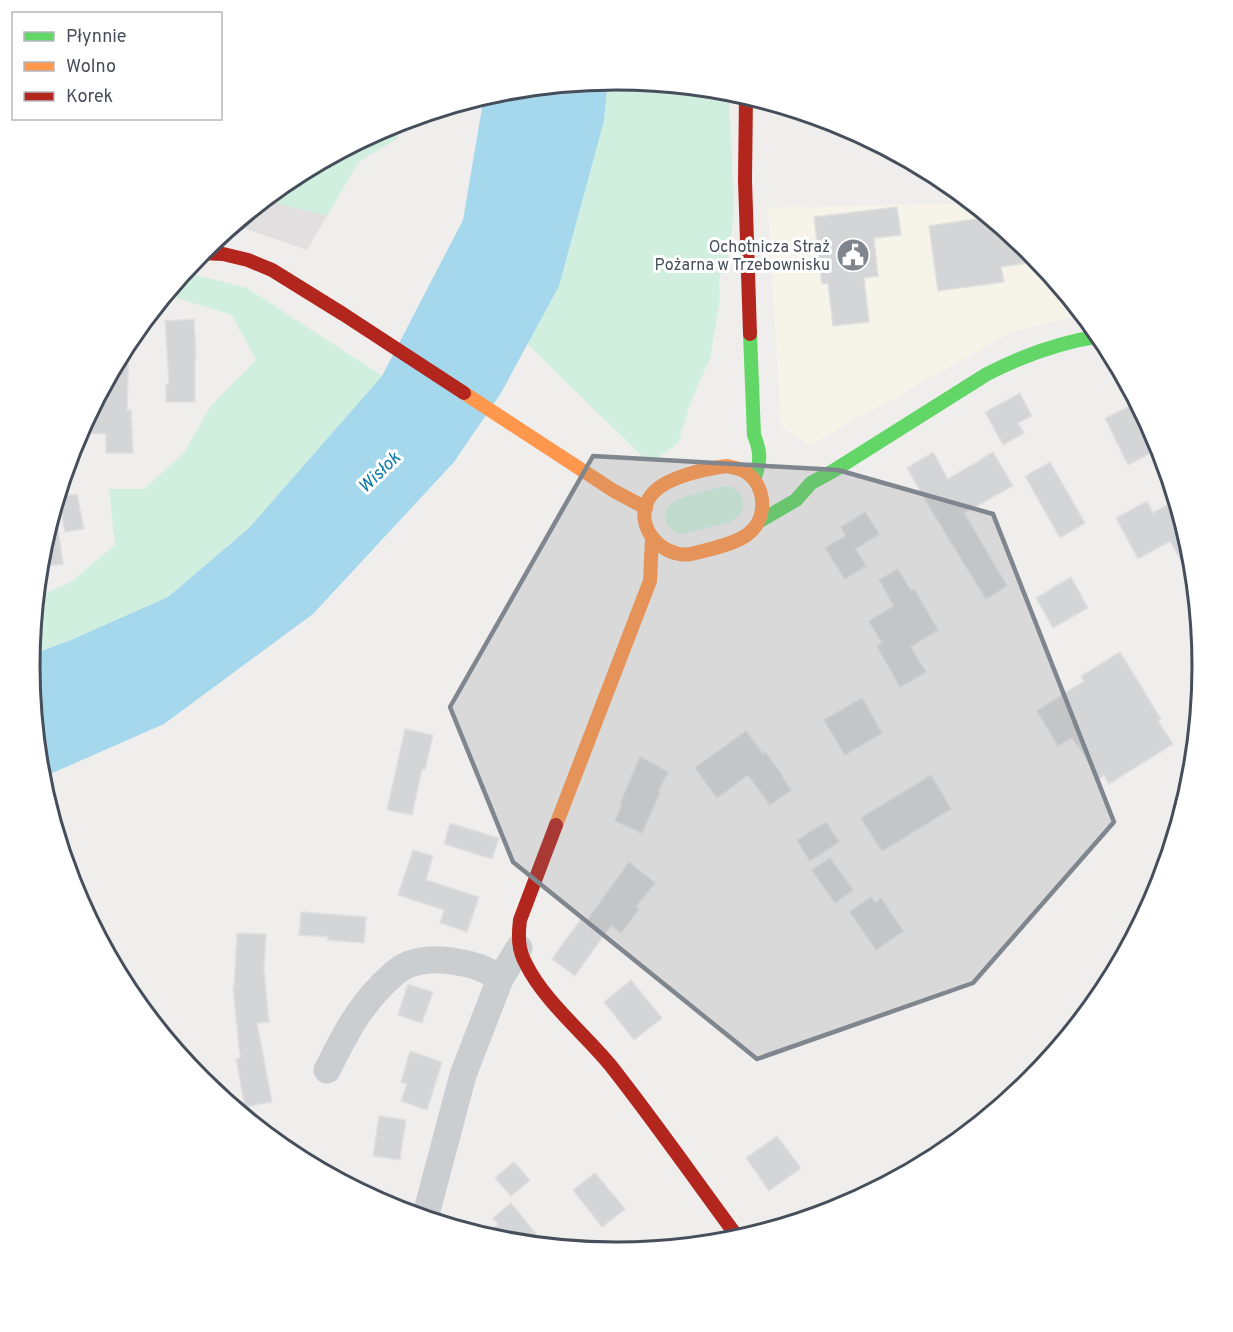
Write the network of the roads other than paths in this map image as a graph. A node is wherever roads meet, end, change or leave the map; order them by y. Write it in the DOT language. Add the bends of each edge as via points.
graph roads {
  1 [pos="745,105"];
  2 [pos="215,254"];
  3 [pos="1089,338"];
  4 [pos="754,435"];
  5 [pos="726,466"];
  6 [pos="758,480"];
  7 [pos="792,483"];
  8 [pos="811,483"];
  9 [pos="646,508"];
  10 [pos="760,521"];
  11 [pos="652,538"];
  12 [pos="685,555"];
  13 [pos="650,580"];
  14 [pos="519,948"];
  15 [pos="500,979"];
  16 [pos="327,1070"];
  17 [pos="427,1210"];
  18 [pos="732,1230"];
  1 -- 4 [label="street" via="743,149"];
  2 -- 9 [label="street" via="248,260 272,270"];
  3 -- 8 [label="street" via="1064,342 1005,365"];
  4 -- 5 [label="street"];
  4 -- 6 [label="street" via="760,448"];
  5 -- 6 [label="street"];
  5 -- 9 [label="street" via="666,482 656,489"];
  6 -- 10 [label="street" via="763,501"];
  7 -- 8 [label="street"];
  8 -- 10 [label="street" via="796,500"];
  9 -- 11 [label="street" via="645,519"];
  10 -- 12 [label="street" via="740,540"];
  11 -- 12 [label="street" via="660,547"];
  11 -- 13 [label="street"];
  12 -- 13 [label="street"];
  13 -- 14 [label="street" via="520,920"];
  14 -- 15 [label="street"];
  14 -- 18 [label="street" via="543,990 610,1065"];
  15 -- 16 [label="street" via="486,969 447,959 419,961 402,968 370,997"];
  15 -- 17 [label="street" via="464,1075"];
}
